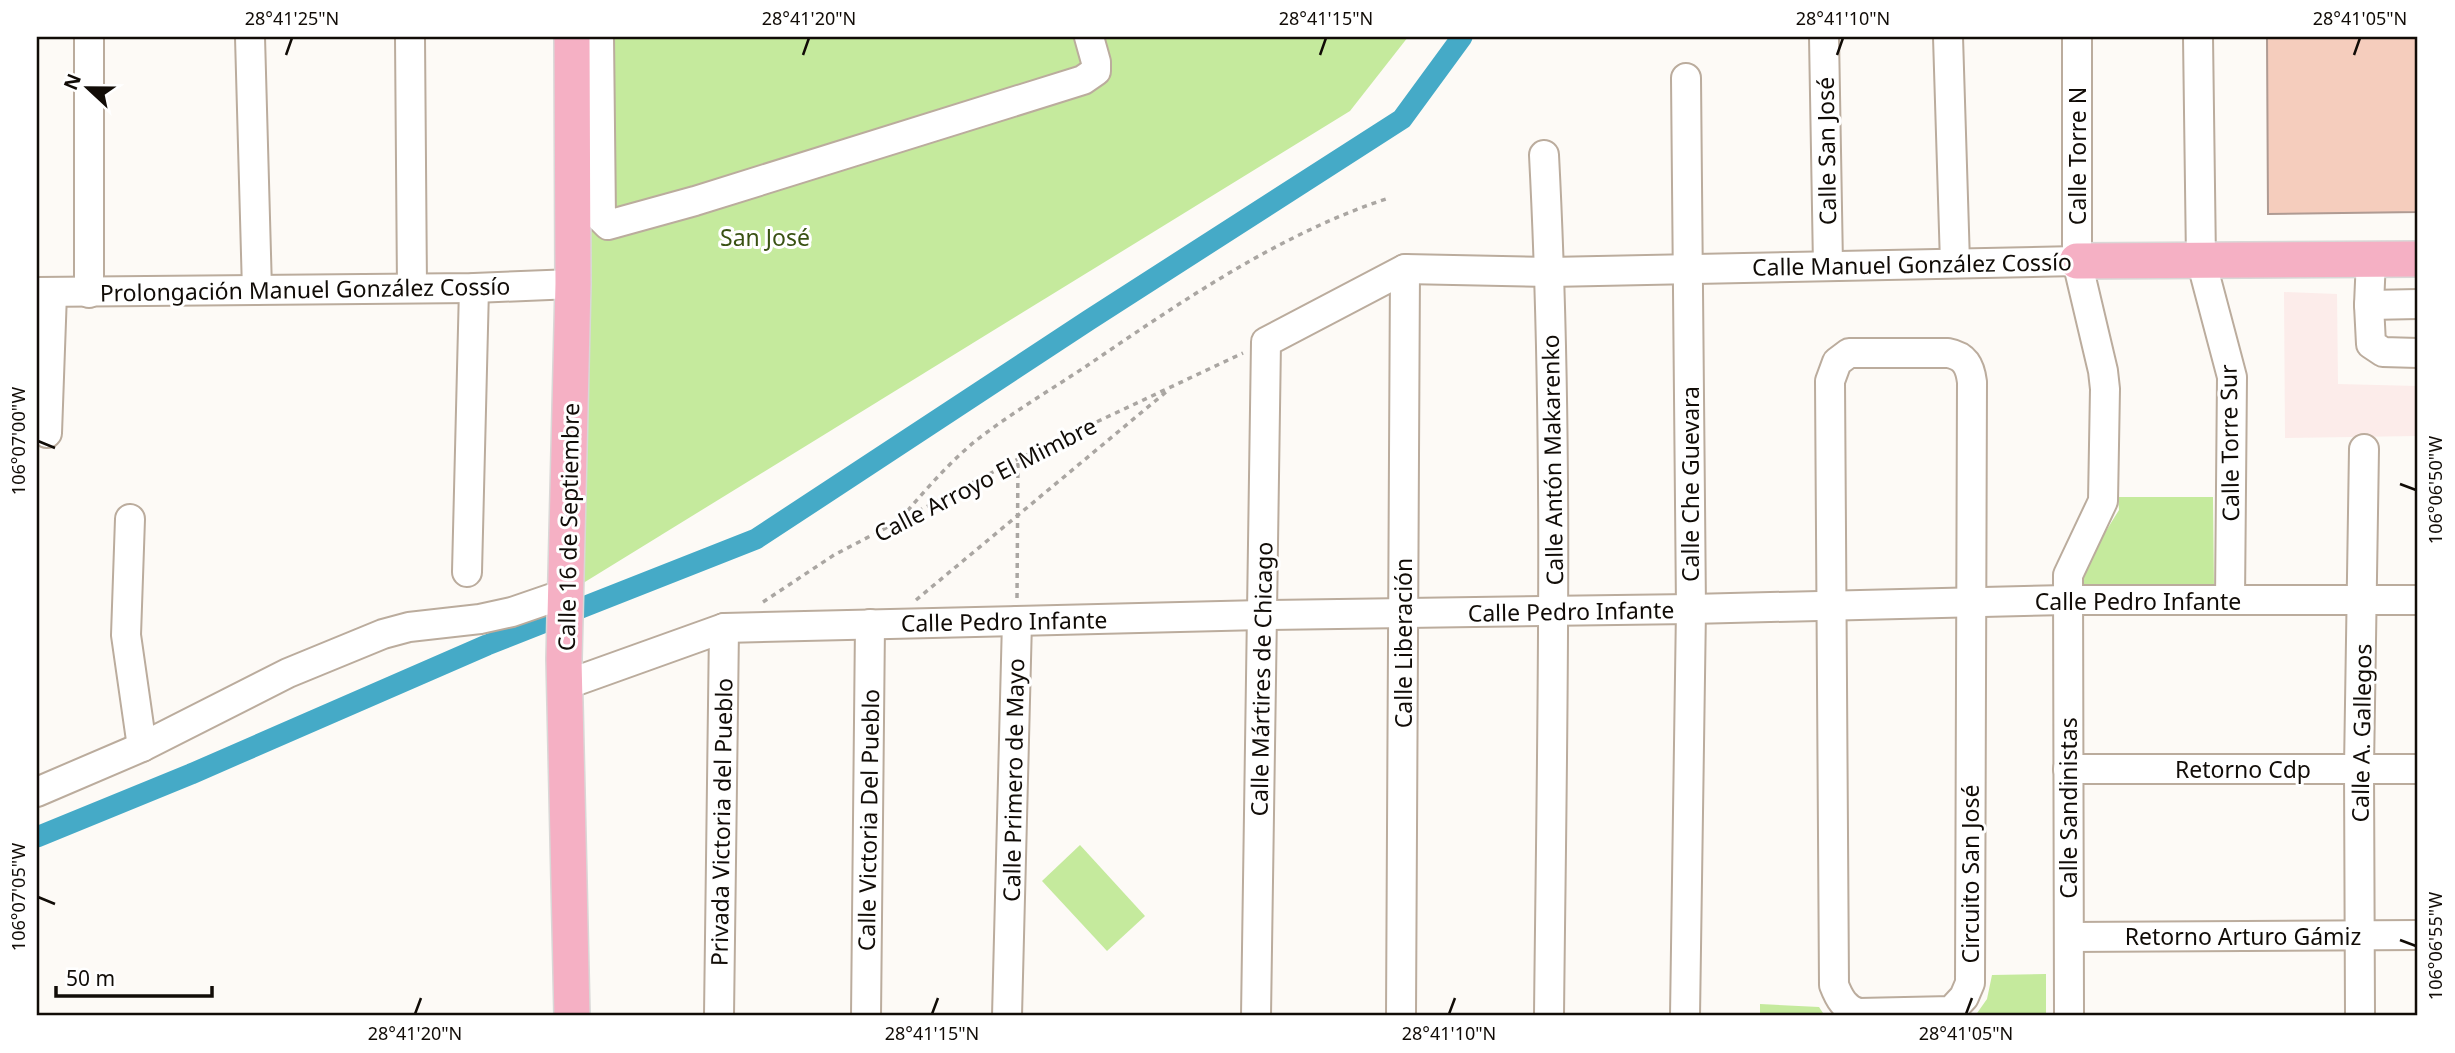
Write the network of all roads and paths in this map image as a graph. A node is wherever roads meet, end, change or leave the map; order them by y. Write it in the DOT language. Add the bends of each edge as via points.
graph roads {
  1 [pos="89,37"];
  2 [pos="250,37"];
  3 [pos="410,37"];
  4 [pos="572,37"];
  5 [pos="599,37"];
  6 [pos="1089,37"];
  7 [pos="1824,37"];
  8 [pos="1948,37"];
  9 [pos="2077,37"];
  10 [pos="2198,37"];
  11 [pos="1686,78"];
  12 [pos="1544,155"];
  13 [pos="1389,198"];
  14 [pos="2371,259"];
  15 [pos="2418,259"];
  16 [pos="2201,260"];
  17 [pos="2077,261"];
  18 [pos="1955,263"];
  19 [pos="1828,265"];
  20 [pos="1689,268"];
  21 [pos="1405,269"];
  22 [pos="1550,272"];
  23 [pos="573,284"];
  24 [pos="412,288"];
  25 [pos="474,288"];
  26 [pos="257,290"];
  27 [pos="44,292"];
  28 [pos="89,293"];
  29 [pos="2369,304"];
  30 [pos="2418,304"];
  31 [pos="1266,342"];
  32 [pos="2418,353"];
  33 [pos="1172,387"];
  34 [pos="47,433"];
  35 [pos="2364,449"];
  36 [pos="1018,459"];
  37 [pos="1018,517"];
  38 [pos="130,519"];
  39 [pos="897,523"];
  40 [pos="467,572"];
  41 [pos="2067,600"];
  42 [pos="2230,600"];
  43 [pos="2363,600"];
  44 [pos="2418,600"];
  45 [pos="1970,602"];
  46 [pos="566,603"];
  47 [pos="1830,605"];
  48 [pos="757,606"];
  49 [pos="1691,609"];
  50 [pos="1553,611"];
  51 [pos="1403,613"];
  52 [pos="1262,615"];
  53 [pos="1017,621"];
  54 [pos="879,624"];
  55 [pos="723,628"];
  56 [pos="564,672"];
  57 [pos="142,747"];
  58 [pos="2360,768"];
  59 [pos="2068,769"];
  60 [pos="2418,769"];
  61 [pos="37,792"];
  62 [pos="2361,935"];
  63 [pos="2418,935"];
  64 [pos="2068,937"];
  65 [pos="572,1016"];
  66 [pos="719,1016"];
  67 [pos="866,1016"];
  68 [pos="1007,1016"];
  69 [pos="1256,1016"];
  70 [pos="1401,1016"];
  71 [pos="1549,1016"];
  72 [pos="1685,1016"];
  73 [pos="2069,1016"];
  74 [pos="2360,1016"];
  1 -- 28 [label="street"];
  2 -- 26 [label="street"];
  3 -- 24 [label="street"];
  4 -- 23 [label="main road, Calle 16 de Septiembre"];
  5 -- 6 [label="street" via="601,218 608,225 1083,80 1096,71"];
  7 -- 19 [label="street, Calle San José"];
  8 -- 18 [label="street"];
  9 -- 17 [label="street, Calle Torre N"];
  10 -- 16 [label="street, Calle Torre Sur"];
  11 -- 20 [label="street, Calle Che Guevara"];
  12 -- 22 [label="street, Calle Antón Makarenko"];
  13 -- 39 [label="path" via="1328,220 1166,312 979,438"];
  14 -- 15 [label="main road, Calle Manuel González Cossío"];
  14 -- 16 [label="main road, Calle Manuel González Cossío"];
  14 -- 29 [label="street"];
  16 -- 17 [label="main road, Calle Manuel González Cossío"];
  16 -- 42 [label="street, Calle Torre Sur" via="2232,377"];
  17 -- 18 [label="street, Calle Manuel González Cossío"];
  17 -- 41 [label="street, Calle Torre N" via="2105,389 2103,501 2071,566"];
  18 -- 19 [label="street, Calle Manuel González Cossío"];
  19 -- 20 [label="street, Calle Manuel González Cossío"];
  20 -- 22 [label="street, Calle Manuel González Cossío"];
  20 -- 49 [label="street, Calle Che Guevara"];
  21 -- 22 [label="street, Calle Manuel González Cossío"];
  21 -- 31 [label="street"];
  21 -- 51 [label="street, Calle Liberación"];
  22 -- 50 [label="street, Calle Antón Makarenko"];
  23 -- 25 [label="street, Prolongación Manuel González Cossío"];
  23 -- 46 [label="main road, Calle 16 de Septiembre"];
  24 -- 25 [label="street, Prolongación Manuel González Cossío"];
  24 -- 26 [label="street, Prolongación Manuel González Cossío"];
  25 -- 40 [label="street"];
  26 -- 28 [label="street, Prolongación Manuel González Cossío"];
  27 -- 28 [label="street, Prolongación Manuel González Cossío"];
  27 -- 34 [label="street"];
  29 -- 30 [label="street"];
  29 -- 32 [label="street" via="2371,344 2393,354"];
  31 -- 33 [label="path, Calle Arroyo El Mimbre"];
  31 -- 52 [label="street, Calle Mártires de Chicago"];
  33 -- 36 [label="path, Calle Arroyo El Mimbre"];
  33 -- 37 [label="path"];
  35 -- 43 [label="street, Calle A. Gallegos"];
  36 -- 37 [label="path"];
  36 -- 39 [label="path, Calle Arroyo El Mimbre"];
  37 -- 53 [label="path"];
  37 -- 54 [label="path"];
  38 -- 57 [label="street" via="126,635"];
  39 -- 48 [label="path, Calle Arroyo El Mimbre" via="834,555"];
  41 -- 42 [label="street, Calle Pedro Infante"];
  41 -- 45 [label="street, Calle Pedro Infante"];
  41 -- 59 [label="street, Calle Sandinistas"];
  42 -- 43 [label="street, Calle Pedro Infante"];
  43 -- 44 [label="street, Calle Pedro Infante"];
  43 -- 58 [label="street, Calle A. Gallegos"];
  45 -- 47 [label="street, Calle Pedro Infante"];
  45 -- 47 [label="street, Circuito San José" via="1970,368 1948,353 1854,353 1837,362 1830,381"];
  45 -- 47 [label="street, Circuito San José" via="1968,990 1951,1011 1859,1013 1842,1002 1834,985"];
  46 -- 56 [label="main road, Calle 16 de Septiembre"];
  46 -- 57 [label="street" via="383,634 288,673"];
  47 -- 49 [label="street, Calle Pedro Infante"];
  49 -- 50 [label="street, Calle Pedro Infante"];
  49 -- 72 [label="street, Calle Che Guevara"];
  50 -- 51 [label="street, Calle Pedro Infante"];
  50 -- 71 [label="street, Calle Antón Makarenko"];
  51 -- 52 [label="street, Calle Pedro Infante"];
  51 -- 70 [label="street, Calle Liberación"];
  52 -- 53 [label="street, Calle Pedro Infante"];
  52 -- 69 [label="street, Calle Mártires de Chicago"];
  53 -- 54 [label="street, Calle Pedro Infante"];
  53 -- 68 [label="street, Calle Primero de Mayo"];
  54 -- 55 [label="street, Calle Pedro Infante"];
  54 -- 67 [label="street, Calle Victoria Del Pueblo"];
  55 -- 56 [label="street"];
  55 -- 66 [label="street, Privada Victoria del Pueblo"];
  56 -- 65 [label="main road, Calle 16 de Septiembre"];
  57 -- 61 [label="street"];
  58 -- 59 [label="street, Retorno Cdp"];
  58 -- 60 [label="street, Retorno Cdp"];
  58 -- 62 [label="street, Calle A. Gallegos"];
  59 -- 64 [label="street, Calle Sandinistas"];
  62 -- 63 [label="street, Retorno Arturo Gámiz"];
  62 -- 64 [label="street, Retorno Arturo Gámiz"];
  62 -- 74 [label="street, Calle A. Gallegos"];
  64 -- 73 [label="street, Calle Sandinistas"];
}
